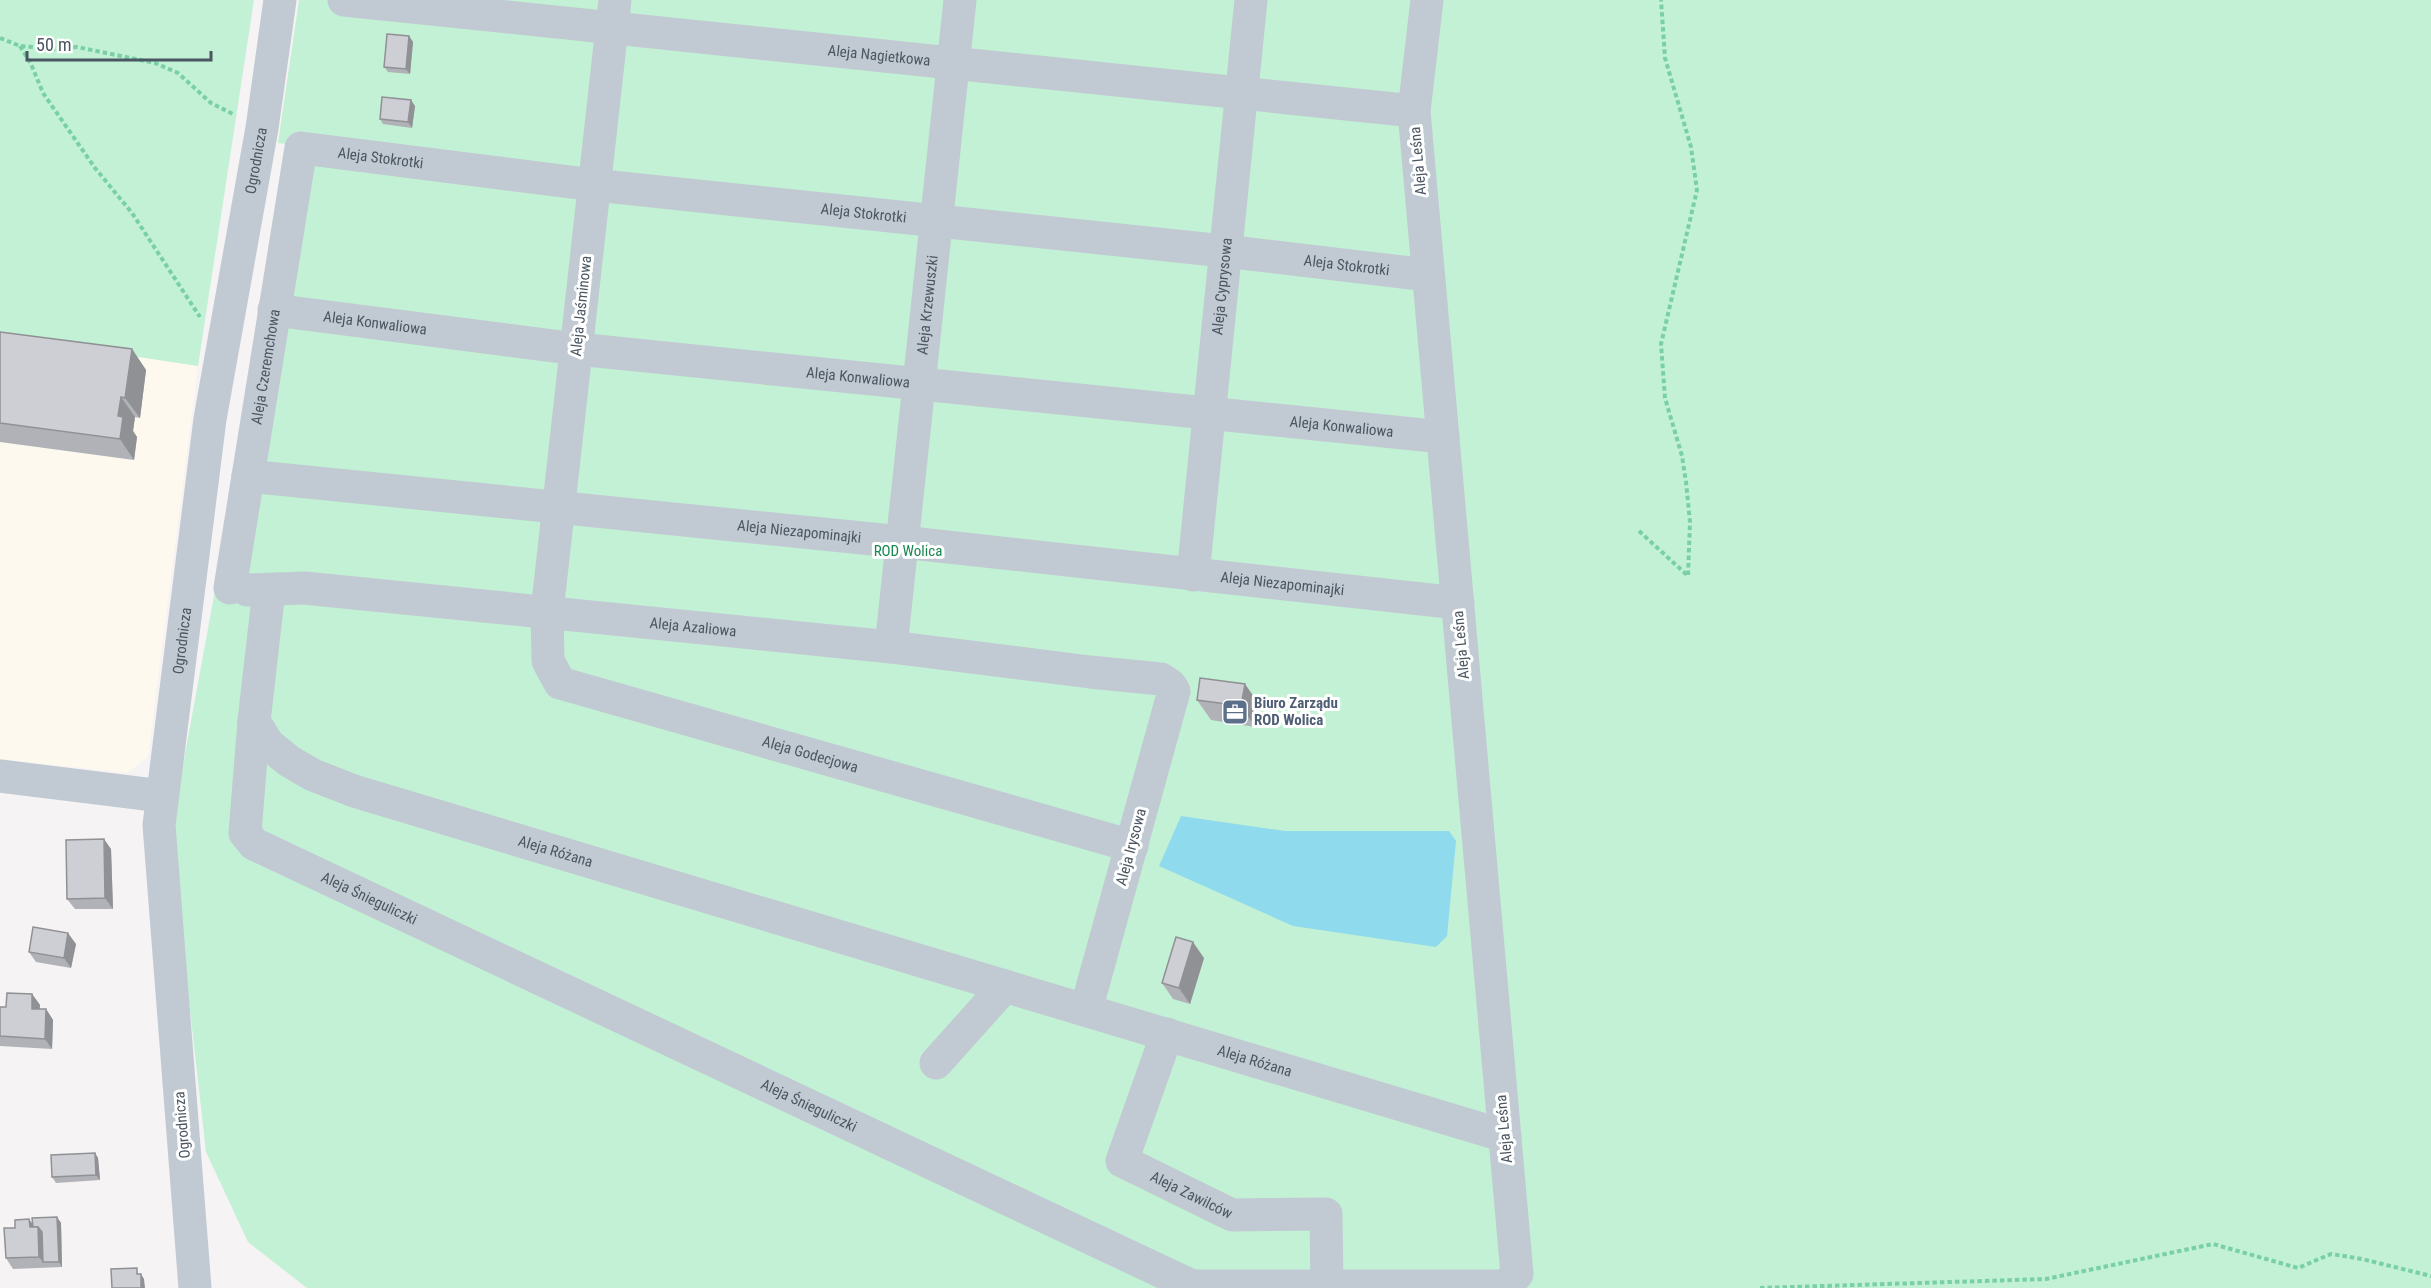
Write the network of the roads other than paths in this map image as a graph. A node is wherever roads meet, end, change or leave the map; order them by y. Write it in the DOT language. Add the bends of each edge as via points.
graph roads {
  1 [pos="280,0"];
  2 [pos="344,0"];
  3 [pos="960,0"];
  4 [pos="1251,0"];
  5 [pos="1427,0"];
  6 [pos="613,14"];
  7 [pos="953,64"];
  8 [pos="1241,95"];
  9 [pos="1414,111"];
  10 [pos="301,148"];
  11 [pos="594,186"];
  12 [pos="936,222"];
  13 [pos="1224,251"];
  14 [pos="1428,275"];
  15 [pos="274,310"];
  16 [pos="577,349"];
  17 [pos="920,383"];
  18 [pos="1208,414"];
  19 [pos="1443,437"];
  20 [pos="248,476"];
  21 [pos="560,506"];
  22 [pos="902,542"];
  23 [pos="1193,575"];
  24 [pos="223,587"];
  25 [pos="269,590"];
  26 [pos="1458,603"];
  27 [pos="548,612"];
  28 [pos="891,647"];
  29 [pos="1170,685"];
  30 [pos="254,721"];
  31 [pos="0,776"];
  32 [pos="162,796"];
  33 [pos="1132,846"];
  34 [pos="1005,986"];
  35 [pos="1086,1010"];
  36 [pos="1167,1034"];
  37 [pos="936,1063"];
  38 [pos="1505,1136"];
  39 [pos="1506,1286"];
  40 [pos="1327,1287"];
  41 [pos="195,1288"];
  1 -- 32 [label="street, Ogrodnicza" via="262,128 210,419"];
  2 -- 6 [label="street, Aleja Nagietkowa"];
  3 -- 7 [label="street, Aleja Krzewuszki"];
  4 -- 8 [label="street, Aleja Cyprysowa"];
  5 -- 9 [label="street, Aleja Leśna"];
  6 -- 7 [label="street, Aleja Nagietkowa"];
  6 -- 11 [label="street, Aleja Jaśminowa"];
  7 -- 8 [label="street, Aleja Nagietkowa"];
  7 -- 12 [label="street, Aleja Krzewuszki"];
  8 -- 9 [label="street, Aleja Nagietkowa"];
  8 -- 13 [label="street, Aleja Cyprysowa"];
  9 -- 14 [label="street, Aleja Leśna"];
  10 -- 11 [label="street, Aleja Stokrotki"];
  10 -- 15 [label="street, Aleja Czeremchowa"];
  11 -- 12 [label="street, Aleja Stokrotki"];
  11 -- 16 [label="street, Aleja Jaśminowa"];
  12 -- 13 [label="street, Aleja Stokrotki"];
  12 -- 17 [label="street, Aleja Krzewuszki"];
  13 -- 14 [label="street, Aleja Stokrotki"];
  13 -- 18 [label="street, Aleja Cyprysowa"];
  14 -- 19 [label="street, Aleja Leśna"];
  15 -- 16 [label="street, Aleja Konwaliowa"];
  15 -- 20 [label="street, Aleja Czeremchowa"];
  16 -- 17 [label="street, Aleja Konwaliowa"];
  16 -- 21 [label="street, Aleja Jaśminowa"];
  17 -- 18 [label="street, Aleja Konwaliowa"];
  17 -- 22 [label="street, Aleja Krzewuszki"];
  18 -- 19 [label="street, Aleja Konwaliowa"];
  18 -- 23 [label="street, Aleja Cyprysowa"];
  19 -- 26 [label="street, Aleja Leśna"];
  20 -- 21 [label="street, Aleja Niezapominajki"];
  20 -- 24 [label="street, Aleja Czeremchowa"];
  21 -- 22 [label="street, Aleja Niezapominajki"];
  21 -- 27 [label="street, Aleja Jaśminowa"];
  22 -- 23 [label="street, Aleja Niezapominajki"];
  22 -- 28 [label="street, Aleja Krzewuszki"];
  23 -- 26 [label="street, Aleja Niezapominajki"];
  24 -- 25 [label="street, Aleja Azaliowa"];
  25 -- 27 [label="street, Aleja Azaliowa" via="304,588"];
  25 -- 30 [label="street"];
  26 -- 38 [label="street, Aleja Leśna"];
  27 -- 28 [label="street, Aleja Azaliowa"];
  27 -- 33 [label="street, Aleja Godecjowa" via="548,661 560,683"];
  28 -- 29 [label="street, Aleja Azaliowa" via="1161,679"];
  29 -- 33 [label="street, Aleja Irysowa" via="1174,691"];
  30 -- 34 [label="street, Aleja Różana" via="268,744 289,761 354,791"];
  30 -- 40 [label="street, Aleja Śnieguliczki" via="245,833 254,844 1192,1286"];
  31 -- 32 [label="street"];
  32 -- 41 [label="street, Ogrodnicza" via="159,825"];
  33 -- 35 [label="street, Aleja Irysowa"];
  34 -- 35 [label="street, Aleja Różana"];
  34 -- 37 [label="street"];
  35 -- 36 [label="street, Aleja Różana"];
  36 -- 38 [label="street, Aleja Różana"];
  36 -- 40 [label="street, Aleja Zawilców" via="1122,1161 1232,1215 1326,1214"];
  38 -- 39 [label="street, Aleja Leśna" via="1517,1274"];
  39 -- 40 [label="street, Aleja Śnieguliczki"];
}
